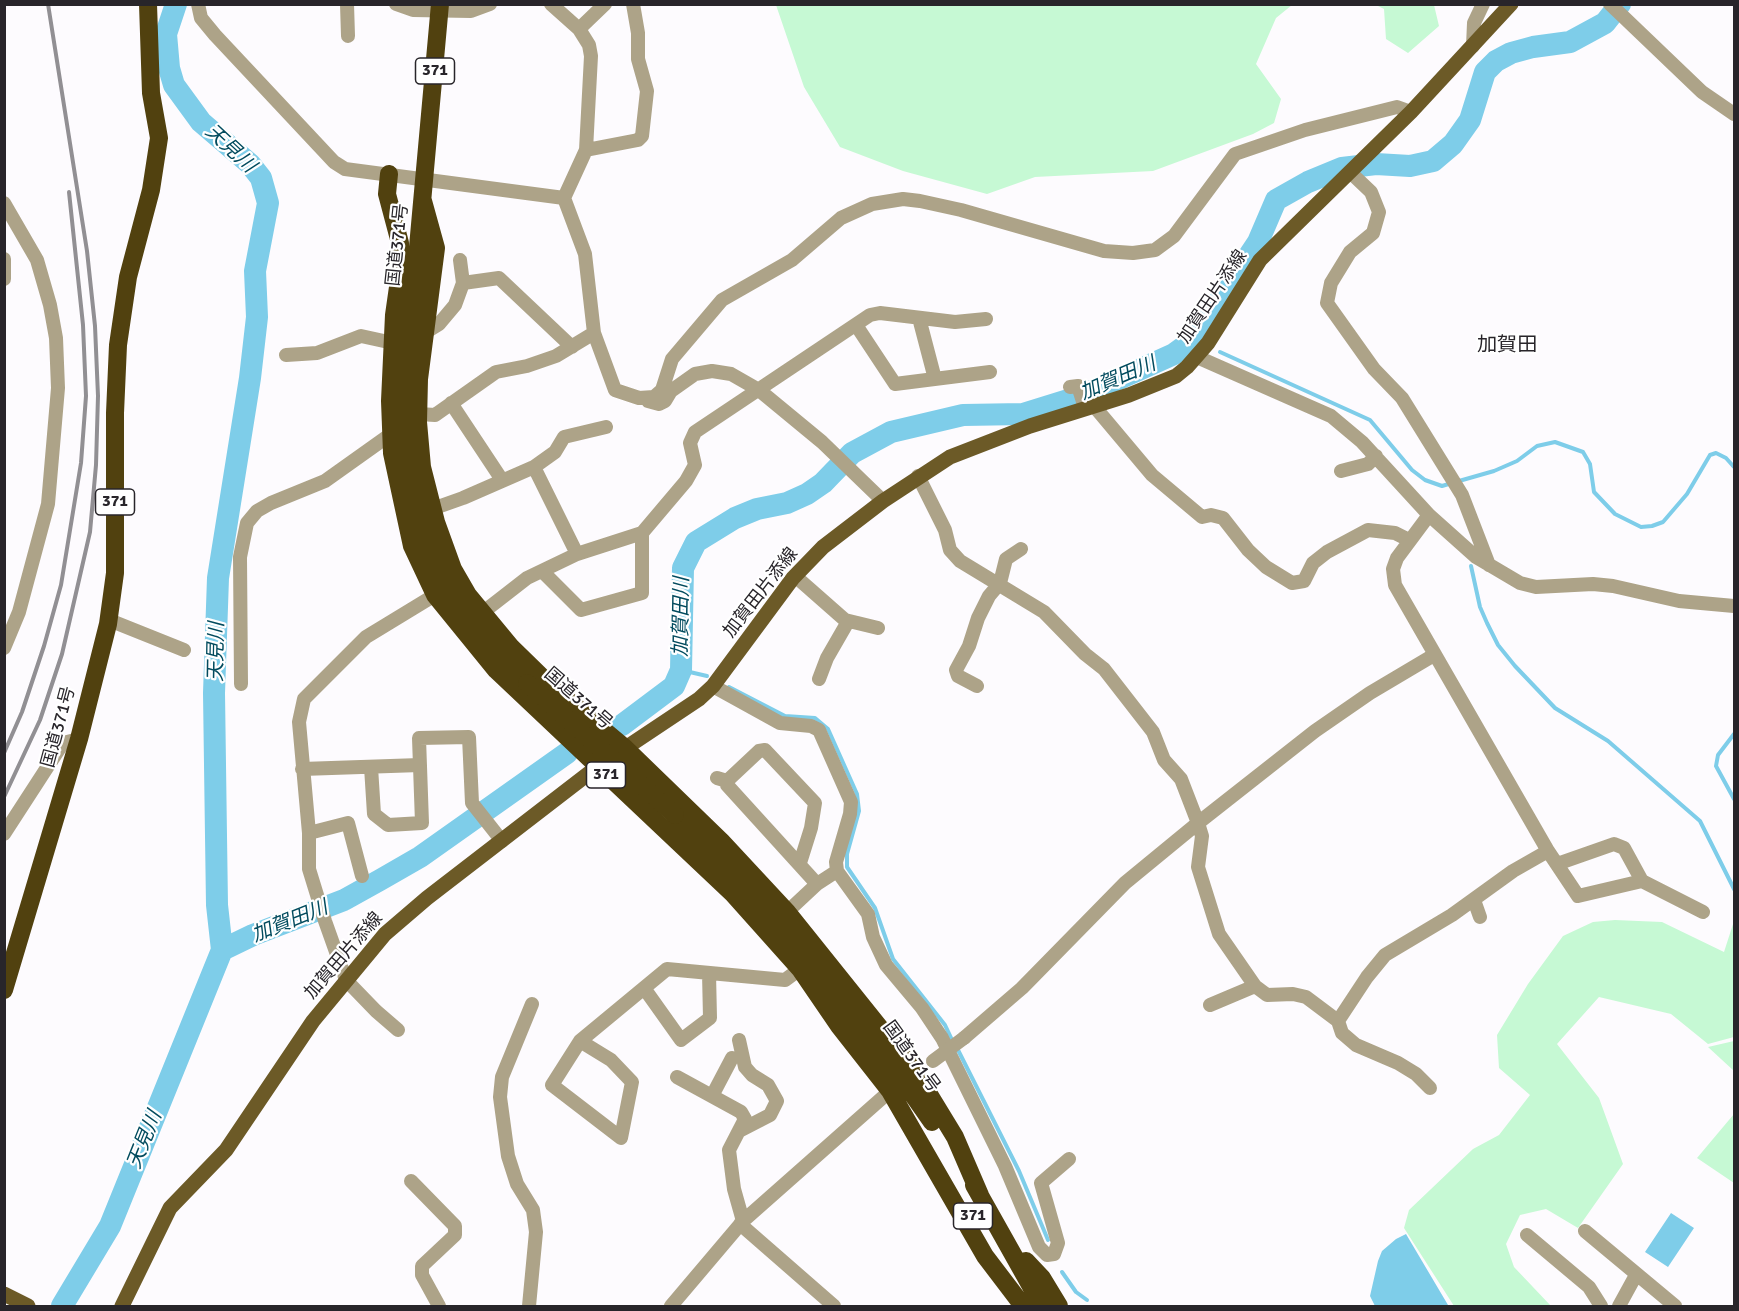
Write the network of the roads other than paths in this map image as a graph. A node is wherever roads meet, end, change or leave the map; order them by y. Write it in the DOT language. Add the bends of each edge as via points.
graph roads {
  1 [pos="148,4"];
  2 [pos="198,4"];
  3 [pos="347,4"];
  4 [pos="396,4"];
  5 [pos="490,4"];
  6 [pos="551,4"];
  7 [pos="605,4"];
  8 [pos="633,4"];
  9 [pos="1483,4"];
  10 [pos="1511,4"];
  11 [pos="1610,4"];
  12 [pos="440,7"];
  13 [pos="579,29"];
  14 [pos="348,36"];
  15 [pos="1473,46"];
  16 [pos="1411,112"];
  17 [pos="1734,114"];
  18 [pos="586,150"];
  19 [pos="389,174"];
  20 [pos="1353,175"];
  21 [pos="426,180"];
  22 [pos="564,198"];
  23 [pos="423,201"];
  24 [pos="4,203"];
  25 [pos="4,259"];
  26 [pos="460,260"];
  27 [pos="4,279"];
  28 [pos="463,283"];
  29 [pos="919,318"];
  30 [pos="986,319"];
  31 [pos="856,325"];
  32 [pos="426,332"];
  33 [pos="594,333"];
  34 [pos="393,343"];
  35 [pos="572,347"];
  36 [pos="286,355"];
  37 [pos="1197,357"];
  38 [pos="990,372"];
  39 [pos="935,379"];
  40 [pos="1074,387"];
  41 [pos="759,390"];
  42 [pos="644,398"];
  43 [pos="451,403"];
  44 [pos="1088,406"];
  45 [pos="419,414"];
  46 [pos="606,427"];
  47 [pos="391,434"];
  48 [pos="1376,456"];
  49 [pos="534,467"];
  50 [pos="1341,471"];
  51 [pos="918,476"];
  52 [pos="502,480"];
  53 [pos="883,501"];
  54 [pos="432,509"];
  55 [pos="1429,515"];
  56 [pos="642,533"];
  57 [pos="1409,540"];
  58 [pos="1020,549"];
  59 [pos="577,554"];
  60 [pos="1488,565"];
  61 [pos="542,571"];
  62 [pos="795,576"];
  63 [pos="999,583"];
  64 [pos="435,595"];
  65 [pos="1734,606"];
  66 [pos="482,613"];
  67 [pos="109,620"];
  68 [pos="845,620"];
  69 [pos="878,628"];
  70 [pos="4,648"];
  71 [pos="184,650"];
  72 [pos="1434,655"];
  73 [pos="819,679"];
  74 [pos="241,684"];
  75 [pos="713,686"];
  76 [pos="977,686"];
  77 [pos="79,739"];
  78 [pos="625,748"];
  79 [pos="420,765"];
  80 [pos="371,767"];
  81 [pos="597,767"];
  82 [pos="302,769"];
  83 [pos="1198,822"];
  84 [pos="309,833"];
  85 [pos="4,834"];
  86 [pos="499,837"];
  87 [pos="1548,851"];
  88 [pos="800,863"];
  89 [pos="1557,864"];
  90 [pos="837,871"];
  91 [pos="362,876"];
  92 [pos="1642,881"];
  93 [pos="816,884"];
  94 [pos="1474,900"];
  95 [pos="787,912"];
  96 [pos="1703,912"];
  97 [pos="1480,917"];
  98 [pos="800,969"];
  99 [pos="710,973"];
  100 [pos="346,980"];
  101 [pos="831,986"];
  102 [pos="1255,986"];
  103 [pos="644,988"];
  104 [pos="4,990"];
  105 [pos="532,1004"];
  106 [pos="1210,1005"];
  107 [pos="1338,1021"];
  108 [pos="398,1030"];
  109 [pos="739,1040"];
  110 [pos="580,1041"];
  111 [pos="732,1058"];
  112 [pos="916,1073"];
  113 [pos="677,1077"];
  114 [pos="886,1085"];
  115 [pos="1430,1088"];
  116 [pos="712,1096"];
  117 [pos="909,1121"];
  118 [pos="739,1131"];
  119 [pos="955,1137"];
  120 [pos="1069,1159"];
  121 [pos="411,1181"];
  122 [pos="980,1196"];
  123 [pos="741,1222"];
  124 [pos="1585,1232"];
  125 [pos="1527,1235"];
  126 [pos="1006,1239"];
  127 [pos="1636,1275"];
  128 [pos="1042,1278"];
  129 [pos="4,1294"];
  130 [pos="28,1306"];
  131 [pos="122,1306"];
  132 [pos="439,1306"];
  133 [pos="528,1306"];
  134 [pos="671,1306"];
  135 [pos="834,1306"];
  136 [pos="1023,1306"];
  137 [pos="1042,1306"];
  138 [pos="1059,1306"];
  139 [pos="1601,1306"];
  140 [pos="1619,1306"];
  141 [pos="1675,1306"];
  1 -- 67 [label="highway, 国道371号 / 371" via="152,93 159,138 151,190 128,278 118,345 115,573"];
  2 -- 19 [label="street" via="201,18 215,35 334,162 359,173"];
  3 -- 14 [label="street"];
  4 -- 12 [label="street" via="413,10"];
  5 -- 12 [label="street" via="471,11"];
  6 -- 13 [label="street"];
  7 -- 13 [label="street"];
  8 -- 18 [label="street" via="638,59 646,91 642,136"];
  9 -- 15 [label="street" via="1474,23"];
  10 -- 15 [label="main road, 加賀田片添線"];
  11 -- 17 [label="street" via="1702,92"];
  12 -- 21 [label="highway, 国道371号 / 371"];
  13 -- 18 [label="street" via="591,56"];
  15 -- 16 [label="main road, 加賀田片添線"];
  16 -- 20 [label="main road, 加賀田片添線"];
  16 -- 42 [label="street" via="1397,107 1294,133 1235,154 1174,236 1155,250 1104,250 920,201 903,199 872,204 841,218 792,260 722,300 672,359 662,390 654,397"];
  18 -- 22 [label="street"];
  19 -- 21 [label="street"];
  19 -- 34 [label="highway, 371" via="387,194 400,243"];
  20 -- 37 [label="main road, 加賀田片添線" via="1336,186 1260,260"];
  20 -- 60 [label="street" via="1371,192 1379,212 1373,233 1350,252 1331,283 1327,303 1374,369 1402,399 1459,490"];
  21 -- 22 [label="street"];
  21 -- 23 [label="highway, 国道371号 / 371"];
  22 -- 33 [label="street" via="585,254"];
  23 -- 32 [label="highway, 371" via="436,248"];
  23 -- 101 [label="highway, 国道371号 / 371, bridge" via="405,432 416,511 438,569 482,634 528,683 675,815 750,891"];
  24 -- 70 [label="street" via="37,260 56,338 58,388 48,504 19,612"];
  25 -- 27 [label="street"];
  26 -- 28 [label="street"];
  28 -- 32 [label="street" via="455,306 440,324"];
  28 -- 35 [label="street" via="499,278"];
  29 -- 30 [label="street" via="955,322"];
  29 -- 31 [label="street" via="880,313"];
  29 -- 39 [label="street"];
  31 -- 39 [label="street" via="895,384"];
  31 -- 41 [label="street"];
  32 -- 45 [label="highway, 371"];
  33 -- 35 [label="street"];
  33 -- 42 [label="street" via="615,390"];
  34 -- 36 [label="street" via="361,336 318,352"];
  34 -- 47 [label="highway, 371"];
  35 -- 43 [label="street" via="527,366 496,372"];
  37 -- 44 [label="main road, 加賀田片添線" via="1176,376"];
  37 -- 48 [label="street" via="1317,408"];
  38 -- 39 [label="street"];
  40 -- 44 [label="street"];
  41 -- 42 [label="street" via="730,374 712,372 695,374 659,404"];
  41 -- 53 [label="street" via="832,451"];
  41 -- 56 [label="street" via="695,432 690,443 695,465 691,473"];
  43 -- 45 [label="street" via="435,415"];
  43 -- 52 [label="street"];
  44 -- 51 [label="main road, 加賀田片添線" via="950,457"];
  44 -- 57 [label="street" via="1152,476 1202,517 1224,518 1248,550 1292,583 1304,581 1313,563 1327,552 1368,530 1395,533"];
  45 -- 54 [label="highway, 371" via="422,467"];
  46 -- 49 [label="street" via="564,437 555,452"];
  47 -- 64 [label="highway, 371" via="400,499 412,546"];
  47 -- 74 [label="street" via="325,481 256,511 247,523 240,557"];
  48 -- 50 [label="street" via="1368,464"];
  48 -- 55 [label="street"];
  49 -- 52 [label="street"];
  49 -- 59 [label="street"];
  51 -- 53 [label="main road, 加賀田片添線"];
  51 -- 63 [label="street" via="945,530 950,550 960,561"];
  52 -- 54 [label="street"];
  53 -- 62 [label="main road, 加賀田片添線" via="823,547"];
  54 -- 66 [label="highway, 371" via="453,569"];
  55 -- 57 [label="street"];
  55 -- 60 [label="street"];
  56 -- 59 [label="street"];
  56 -- 61 [label="street" via="642,593 581,610"];
  57 -- 72 [label="street" via="1393,569 1395,585"];
  58 -- 63 [label="street" via="1006,559"];
  59 -- 61 [label="street"];
  60 -- 65 [label="street" via="1509,578 1536,587 1603,585 1679,601"];
  61 -- 66 [label="street"];
  62 -- 68 [label="street"];
  62 -- 75 [label="main road, 加賀田片添線"];
  63 -- 76 [label="street" via="978,618 956,670 958,676"];
  63 -- 83 [label="street" via="1044,612 1104,669 1153,732 1164,760 1181,779"];
  64 -- 81 [label="highway, 371" via="496,670"];
  64 -- 82 [label="street" via="366,637 304,699 299,722"];
  66 -- 78 [label="highway, 371" via="552,687"];
  67 -- 71 [label="street"];
  67 -- 77 [label="highway, 国道371号 / 371"];
  68 -- 69 [label="street"];
  68 -- 73 [label="street"];
  72 -- 83 [label="street" via="1315,731"];
  72 -- 87 [label="street"];
  75 -- 78 [label="main road, 加賀田片添線"];
  75 -- 90 [label="street" via="780,723 819,730 851,802"];
  77 -- 85 [label="street" via="63,743"];
  77 -- 104 [label="highway, 国道371号 / 371"];
  78 -- 81 [label="main road, 加賀田片添線"];
  78 -- 95 [label="highway, 371"];
  79 -- 80 [label="street"];
  79 -- 80 [label="street" via="422,823 388,825 374,814"];
  79 -- 86 [label="street" via="419,738 469,736 474,806"];
  80 -- 82 [label="street"];
  81 -- 86 [label="main road, 加賀田片添線"];
  81 -- 98 [label="highway, 371" via="733,894"];
  82 -- 84 [label="street"];
  83 -- 102 [label="street" via="1202,836 1198,867 1219,934"];
  83 -- 112 [label="street, bridge" via="1125,883 1022,988"];
  84 -- 91 [label="street" via="348,823"];
  84 -- 100 [label="street" via="309,869"];
  86 -- 100 [label="main road, 加賀田片添線" via="385,934"];
  87 -- 89 [label="street"];
  87 -- 94 [label="street"];
  88 -- 88 [label="street" via="815,803 765,750 759,751 722,780"];
  88 -- 93 [label="street"];
  89 -- 92 [label="street" via="1578,896"];
  89 -- 92 [label="street" via="1614,844 1624,848"];
  90 -- 93 [label="street"];
  90 -- 120 [label="street" via="868,914 886,966 942,1038 1005,1166 1039,1247 1047,1255 1054,1254 1058,1243 1041,1184"];
  92 -- 96 [label="street"];
  93 -- 95 [label="street"];
  94 -- 97 [label="street"];
  94 -- 107 [label="street" via="1385,956"];
  95 -- 112 [label="highway, 371"];
  98 -- 99 [label="street" via="785,980"];
  98 -- 114 [label="highway, 371"];
  99 -- 103 [label="street" via="667,969"];
  99 -- 103 [label="street" via="710,1018 681,1040"];
  100 -- 108 [label="street"];
  100 -- 131 [label="main road, 加賀田片添線" via="313,1021 226,1150 170,1208"];
  101 -- 114 [label="highway"];
  101 -- 122 [label="highway, 国道371号 / 371" via="915,1096"];
  102 -- 106 [label="street"];
  102 -- 107 [label="street" via="1267,995 1306,997"];
  103 -- 110 [label="street"];
  105 -- 133 [label="street" via="502,1077 500,1097 508,1156 517,1184 532,1210 536,1232"];
  107 -- 115 [label="street" via="1342,1033 1356,1045 1398,1063"];
  109 -- 118 [label="street" via="745,1066 768,1085 777,1101 770,1115"];
  110 -- 110 [label="street" via="552,1085 621,1138 632,1082 611,1060"];
  111 -- 116 [label="street"];
  112 -- 119 [label="highway, 371"];
  113 -- 116 [label="street"];
  114 -- 117 [label="highway, 371"];
  114 -- 123 [label="street"];
  116 -- 118 [label="street" via="741,1112 745,1119"];
  117 -- 136 [label="highway, 371" via="985,1256"];
  117 -- 137 [label="highway, 371" via="952,1179 1010,1273"];
  118 -- 123 [label="street" via="729,1150"];
  119 -- 122 [label="highway, 371"];
  119 -- 128 [label="highway, 371"];
  121 -- 132 [label="street" via="455,1226 454,1235 422,1266 422,1275"];
  122 -- 126 [label="highway, 国道371号 / 371"];
  123 -- 134 [label="street"];
  123 -- 135 [label="street"];
  124 -- 127 [label="street"];
  125 -- 139 [label="street" via="1589,1287"];
  126 -- 128 [label="highway, 371"];
  126 -- 137 [label="highway, 国道371号 / 371"];
  127 -- 140 [label="street"];
  127 -- 141 [label="street"];
  128 -- 138 [label="highway, 371"];
  129 -- 130 [label="main road"];
}
